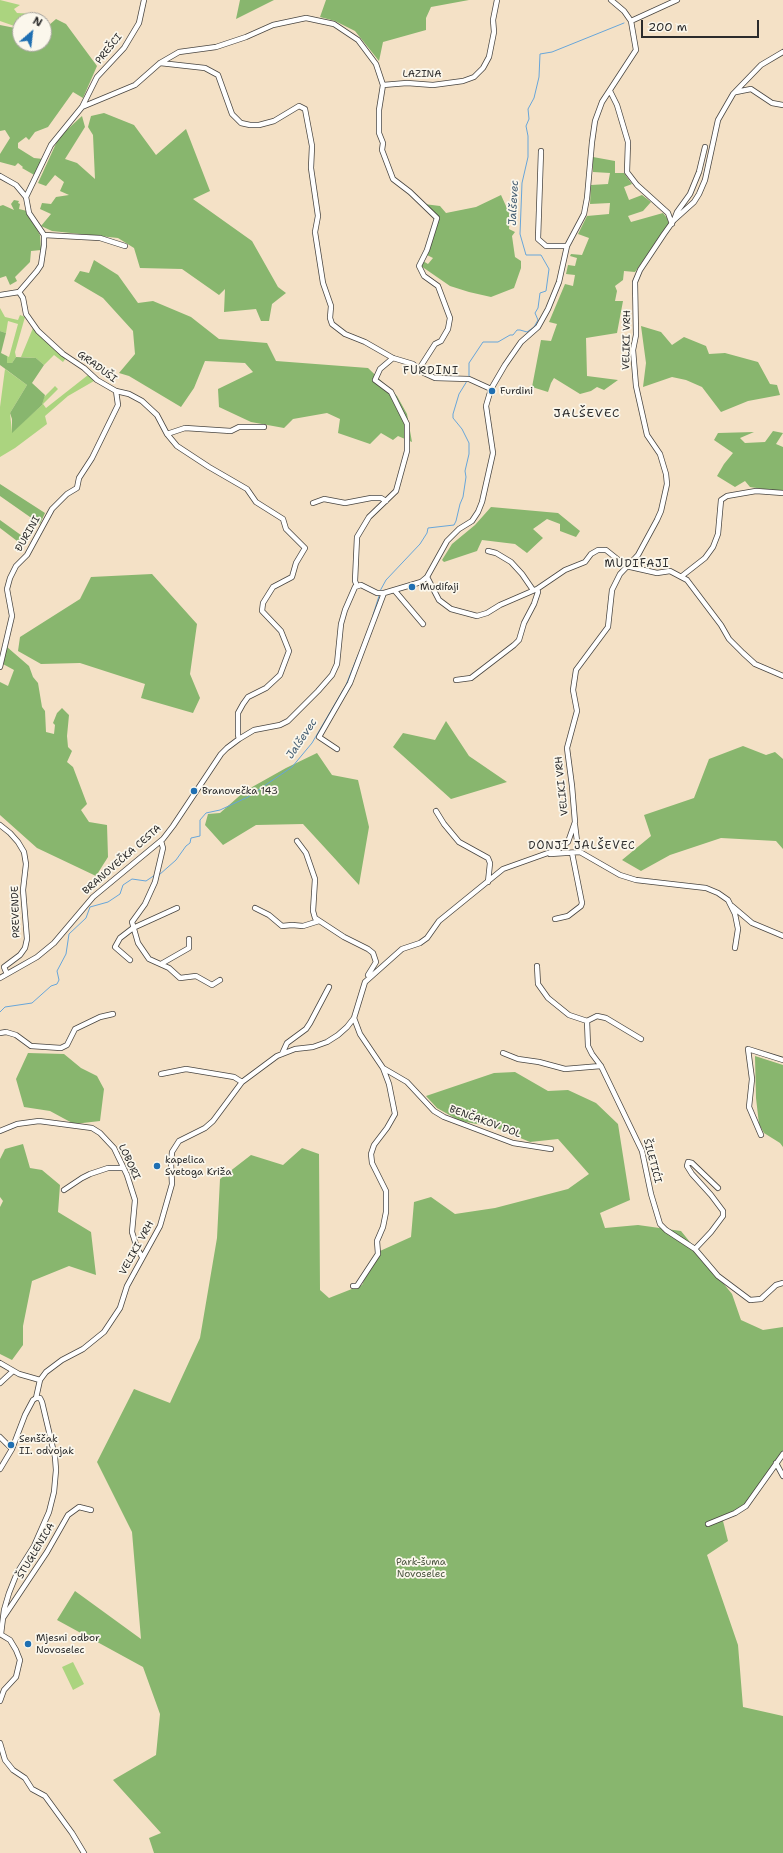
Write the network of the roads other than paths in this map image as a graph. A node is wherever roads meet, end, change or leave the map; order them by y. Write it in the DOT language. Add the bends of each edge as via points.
graph roads {
  1 [pos="144,0"];
  2 [pos="497,0"];
  3 [pos="611,0"];
  4 [pos="677,0"];
  5 [pos="631,21"];
  6 [pos="783,52"];
  7 [pos="160,63"];
  8 [pos="383,85"];
  9 [pos="610,91"];
  10 [pos="733,94"];
  11 [pos="783,105"];
  12 [pos="82,107"];
  13 [pos="705,147"];
  14 [pos="541,150"];
  15 [pos="0,176"];
  16 [pos="26,197"];
  17 [pos="673,222"];
  18 [pos="44,235"];
  19 [pos="124,246"];
  20 [pos="567,246"];
  21 [pos="19,292"];
  22 [pos="0,295"];
  23 [pos="393,358"];
  24 [pos="419,369"];
  25 [pos="491,389"];
  26 [pos="116,391"];
  27 [pos="264,427"];
  28 [pos="167,434"];
  29 [pos="77,488"];
  30 [pos="783,493"];
  31 [pos="386,501"];
  32 [pos="314,503"];
  33 [pos="488,551"];
  34 [pos="626,566"];
  35 [pos="682,576"];
  36 [pos="428,577"];
  37 [pos="357,586"];
  38 [pos="535,590"];
  39 [pos="395,591"];
  40 [pos="381,593"];
  41 [pos="423,624"];
  42 [pos="0,667"];
  43 [pos="783,676"];
  44 [pos="456,680"];
  45 [pos="239,739"];
  46 [pos="337,749"];
  47 [pos="436,811"];
  48 [pos="575,822"];
  49 [pos="0,825"];
  50 [pos="161,840"];
  51 [pos="297,841"];
  52 [pos="580,852"];
  53 [pos="572,853"];
  54 [pos="542,855"];
  55 [pos="488,882"];
  56 [pos="730,905"];
  57 [pos="177,908"];
  58 [pos="255,908"];
  59 [pos="555,919"];
  60 [pos="319,921"];
  61 [pos="133,928"];
  62 [pos="783,936"];
  63 [pos="189,939"];
  64 [pos="735,948"];
  65 [pos="130,960"];
  66 [pos="0,963"];
  67 [pos="161,964"];
  68 [pos="537,966"];
  69 [pos="4,967"];
  70 [pos="7,974"];
  71 [pos="0,978"];
  72 [pos="220,980"];
  73 [pos="365,982"];
  74 [pos="329,987"];
  75 [pos="113,1014"];
  76 [pos="354,1018"];
  77 [pos="587,1021"];
  78 [pos="0,1033"];
  79 [pos="641,1039"];
  80 [pos="503,1053"];
  81 [pos="282,1054"];
  82 [pos="782,1058"];
  83 [pos="601,1066"];
  84 [pos="383,1068"];
  85 [pos="161,1074"];
  86 [pos="242,1082"];
  87 [pos="0,1131"];
  88 [pos="761,1135"];
  89 [pos="551,1149"];
  90 [pos="123,1168"];
  91 [pos="718,1188"];
  92 [pos="64,1190"];
  93 [pos="695,1249"];
  94 [pos="142,1257"];
  95 [pos="783,1283"];
  96 [pos="353,1286"];
  97 [pos="0,1363"];
  98 [pos="13,1371"];
  99 [pos="40,1380"];
  100 [pos="0,1383"];
  101 [pos="36,1398"];
  102 [pos="0,1437"];
  103 [pos="12,1449"];
  104 [pos="783,1454"];
  105 [pos="776,1464"];
  106 [pos="0,1468"];
  107 [pos="783,1476"];
  108 [pos="91,1510"];
  109 [pos="708,1524"];
  110 [pos="3,1618"];
  111 [pos="1,1634"];
  112 [pos="0,1701"];
  113 [pos="0,1743"];
  114 [pos="3,1760"];
  115 [pos="84,1853"];
  1 -- 12 [label="street, PREŠCI" via="138,23 124,48 97,77"];
  2 -- 8 [label="street, LAZINA" via="489,57 474,77 433,85"];
  3 -- 5 [label="street"];
  4 -- 5 [label="street"];
  5 -- 9 [label="street" via="636,50"];
  6 -- 10 [label="street, VELIKI VRH" via="761,65"];
  7 -- 8 [label="street" via="179,52 216,47 246,38 273,24 306,18 334,24 358,40 376,64"];
  7 -- 12 [label="street" via="135,85"];
  7 -- 23 [label="street" via="205,68 218,74 232,114 241,123 259,125 274,121 298,106 305,109 312,146 311,168 318,216 315,232 331,306 332,324 345,334"];
  8 -- 24 [label="street" via="379,110 382,150 393,179 437,218 428,250 419,266 424,276 438,286 450,318 442,341 435,344"];
  9 -- 17 [label="street" via="628,142 627,172 637,185 668,213"];
  9 -- 20 [label="street" via="602,102 595,121 584,214"];
  10 -- 11 [label="street" via="751,89 772,103"];
  10 -- 17 [label="street, VELIKI VRH" via="718,120 702,187 694,202"];
  12 -- 16 [label="street, PREŠCI" via="51,145"];
  13 -- 17 [label="street, VELIKI VRH" via="690,194"];
  14 -- 20 [label="street" via="538,240 546,246"];
  15 -- 16 [label="street" via="16,185"];
  16 -- 18 [label="street" via="29,213"];
  17 -- 34 [label="street, VELIKI VRH" via="634,282 636,329 633,350 636,386 647,435 660,454 667,484 657,520 632,564"];
  18 -- 19 [label="street" via="100,238"];
  18 -- 21 [label="street" via="41,265"];
  20 -- 25 [label="street" via="559,282 542,322 521,342"];
  21 -- 22 [label="street"];
  21 -- 26 [label="street, GRADUŠI" via="28,318 50,343 97,380"];
  23 -- 24 [label="street" via="404,360"];
  23 -- 31 [label="street" via="380,369 375,380 391,392 407,424 407,451 396,491"];
  24 -- 25 [label="street" via="435,378 469,379"];
  25 -- 36 [label="street" via="486,406 493,453 482,502 472,520 447,541"];
  26 -- 28 [label="street" via="142,401 157,415"];
  26 -- 29 [label="street, GRADUŠI" via="118,405 92,458 79,478"];
  27 -- 28 [label="street" via="239,427 231,430 185,428"];
  28 -- 45 [label="street" via="177,446 247,489 256,502 283,519 286,528 305,548 296,563 292,577 273,587 263,603 262,611 281,631 288,650 280,675 266,688 248,698 238,713"];
  29 -- 42 [label="street, ĐURINI" via="52,509 27,555 16,566 10,578 7,589 12,616"];
  30 -- 35 [label="street" via="756,491 727,496 721,500 718,534 713,547"];
  31 -- 32 [label="street" via="382,498 372,498 345,503 324,499"];
  31 -- 37 [label="street" via="369,517 357,537"];
  33 -- 38 [label="street" via="511,562"];
  34 -- 35 [label="street" via="657,573 670,571"];
  34 -- 38 [label="street" via="606,550 598,550 585,562 565,570"];
  34 -- 48 [label="street, VELIKI VRH" via="612,590 608,627 576,670 574,680 577,711 567,748"];
  35 -- 43 [label="street" via="695,589 742,653 755,664"];
  36 -- 38 [label="street" via="439,600 451,609 477,616"];
  36 -- 39 [label="street"];
  37 -- 40 [label="street" via="361,585"];
  37 -- 45 [label="street, BRANOVEČKA CESTA" via="350,596 341,624 337,664 332,675 288,721 254,730"];
  38 -- 44 [label="street" via="538,592 519,640 471,678"];
  39 -- 40 [label="street"];
  39 -- 41 [label="street"];
  40 -- 46 [label="street" via="350,683 319,737"];
  45 -- 50 [label="street, BRANOVEČKA CESTA" via="221,754"];
  47 -- 55 [label="street" via="459,842 488,858"];
  48 -- 52 [label="street, VELIKI VRH"];
  48 -- 54 [label="street, VELIKI VRH" via="565,846"];
  49 -- 69 [label="street, PREVENDE" via="18,842 24,852 26,864 23,890 28,939 20,955"];
  50 -- 61 [label="street" via="164,848 155,882 145,904 132,922"];
  50 -- 70 [label="street, BRANOVEČKA CESTA" via="93,897 54,943 30,962"];
  51 -- 60 [label="street" via="306,854 315,879 313,911"];
  52 -- 53 [label="street, VELIKI VRH"];
  52 -- 56 [label="street" via="620,875 636,880 706,888 728,900"];
  53 -- 54 [label="street, VELIKI VRH"];
  53 -- 59 [label="street" via="582,903 568,916"];
  54 -- 55 [label="street, VELIKI VRH" via="507,867"];
  55 -- 73 [label="street, VELIKI VRH" via="439,921 427,938 402,949"];
  56 -- 62 [label="street" via="752,922"];
  56 -- 64 [label="street" via="738,929"];
  57 -- 61 [label="street"];
  58 -- 60 [label="street" via="282,926 303,926"];
  60 -- 73 [label="street" via="373,953 376,962"];
  61 -- 65 [label="street" via="120,938 115,947"];
  61 -- 67 [label="street" via="138,943 149,959"];
  63 -- 67 [label="street" via="189,948"];
  66 -- 69 [label="street"];
  67 -- 72 [label="street" via="180,978 196,976 212,985"];
  68 -- 77 [label="street" via="538,984 548,998 569,1015"];
  69 -- 70 [label="street"];
  70 -- 71 [label="street, BRANOVEČKA CESTA"];
  73 -- 76 [label="street, VELIKI VRH"];
  74 -- 81 [label="street" via="306,1029 287,1043"];
  75 -- 78 [label="street" via="75,1029 66,1045 61,1048 30,1046 16,1035"];
  76 -- 81 [label="street, VELIKI VRH" via="347,1027 327,1042"];
  76 -- 84 [label="street" via="360,1034"];
  77 -- 79 [label="street" via="597,1016 606,1018"];
  77 -- 83 [label="street, ŠILETIĆI" via="588,1046"];
  80 -- 83 [label="street" via="518,1059 565,1069"];
  81 -- 86 [label="street, VELIKI VRH"];
  82 -- 88 [label="street" via="748,1050 752,1079 748,1107"];
  83 -- 93 [label="street, ŠILETIĆI" via="642,1151 660,1224"];
  84 -- 89 [label="street, BENČAKOV DOL" via="407,1082 434,1111 444,1117 513,1143"];
  84 -- 96 [label="street" via="395,1114 374,1145 371,1154 372,1163 386,1191 386,1212 377,1241 378,1254 357,1286"];
  85 -- 86 [label="street" via="186,1069 234,1077"];
  86 -- 94 [label="street, VELIKI VRH" via="213,1121 176,1144 172,1152 172,1184 160,1226"];
  87 -- 90 [label="street, LOBORI" via="17,1124 39,1121 92,1128 114,1148"];
  90 -- 92 [label="street" via="102,1170 82,1178"];
  90 -- 94 [label="street, LOBORI" via="128,1175 135,1200 132,1232"];
  91 -- 93 [label="street" via="688,1162 692,1174 711,1195 724,1216"];
  93 -- 95 [label="street, ŠILETIĆI" via="718,1276 750,1300 761,1299 776,1285"];
  94 -- 99 [label="street, VELIKI VRH" via="127,1286 120,1308 104,1332 83,1349 51,1368"];
  97 -- 98 [label="street"];
  98 -- 99 [label="street"];
  98 -- 100 [label="street"];
  99 -- 101 [label="street"];
  101 -- 103 [label="street" via="25,1415"];
  101 -- 110 [label="street" via="40,1398 42,1402 55,1457 54,1492 50,1512 34,1546 17,1573"];
  102 -- 103 [label="street"];
  103 -- 106 [label="street"];
  104 -- 105 [label="street"];
  105 -- 107 [label="street"];
  105 -- 109 [label="street" via="746,1506"];
  108 -- 110 [label="street, ŠTUGLENICA" via="79,1507 68,1515"];
  110 -- 111 [label="street"];
  111 -- 112 [label="street" via="10,1640 20,1660 16,1677 4,1690"];
  113 -- 114 [label="street"];
  114 -- 115 [label="street" via="25,1778 28,1785 49,1801"];
}
